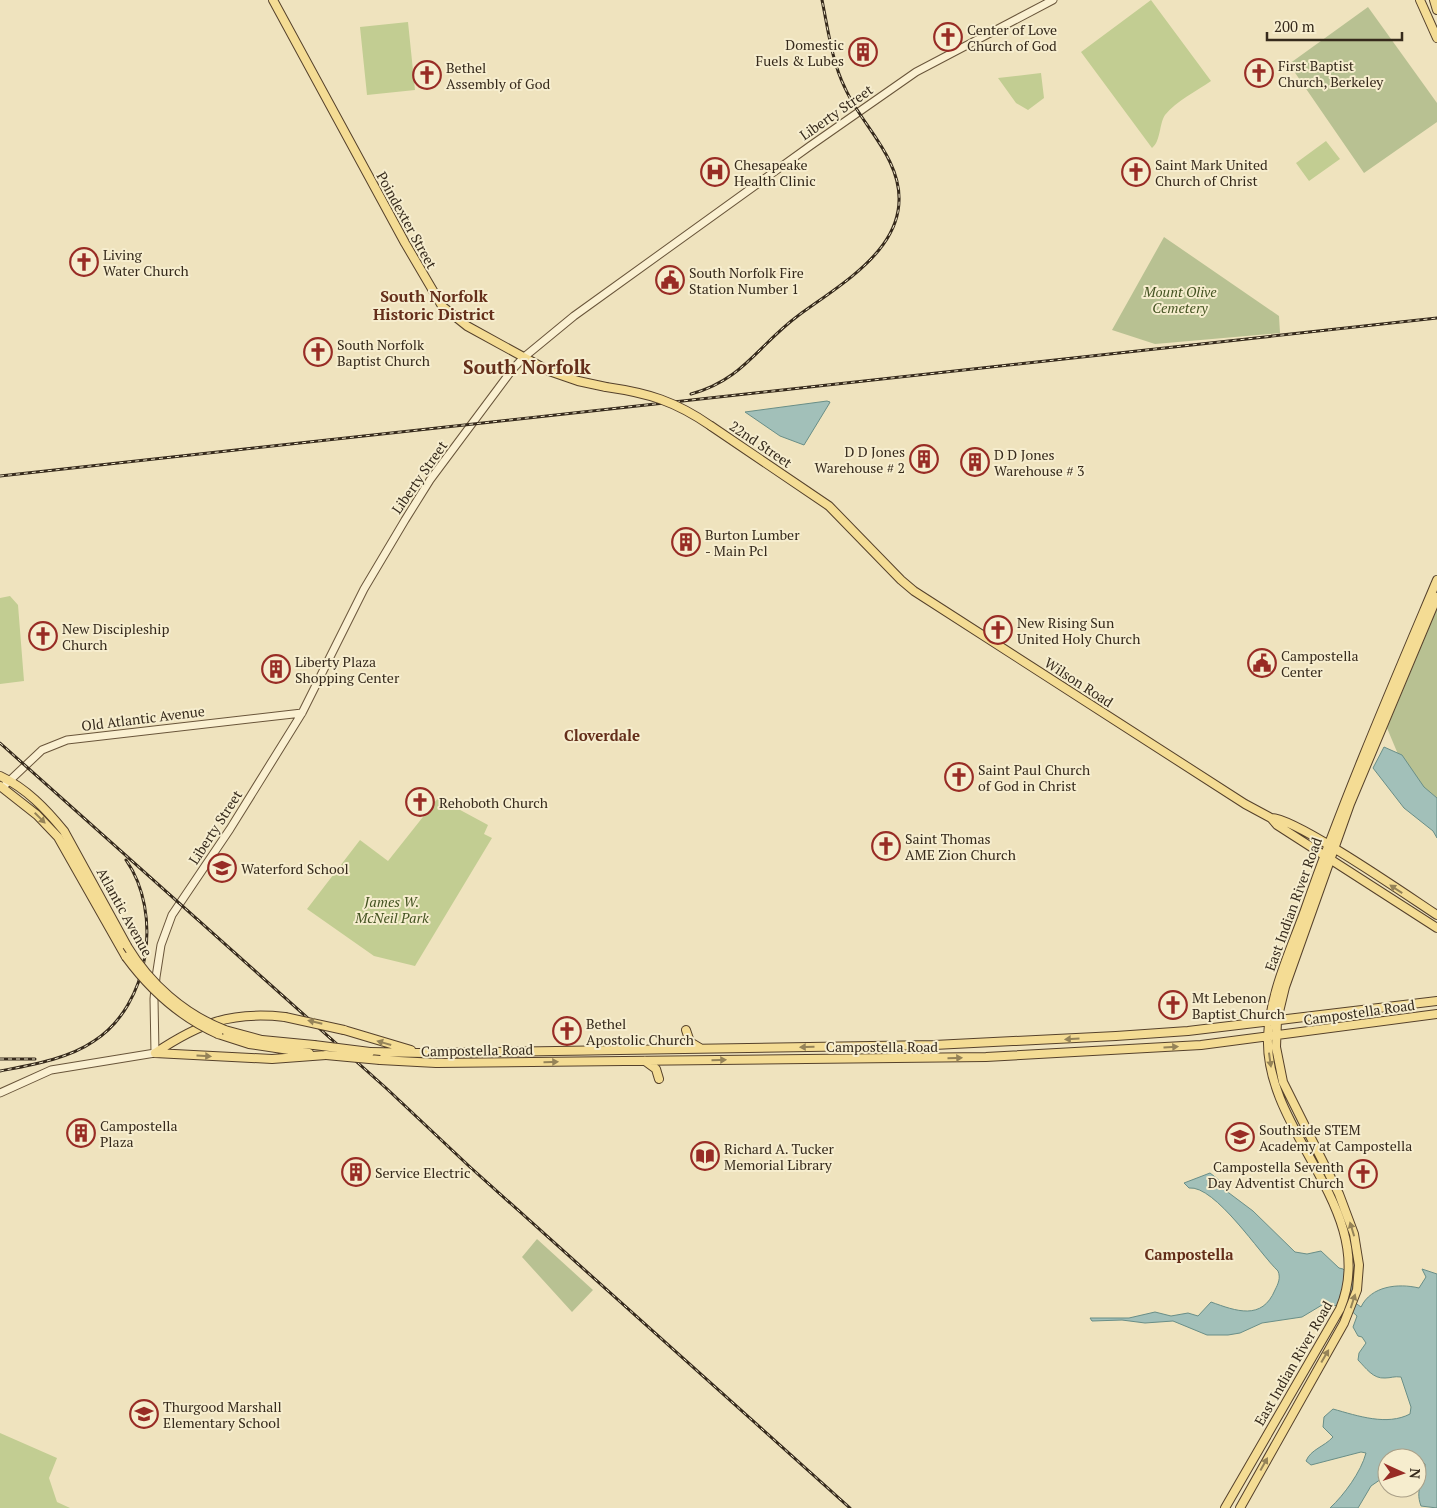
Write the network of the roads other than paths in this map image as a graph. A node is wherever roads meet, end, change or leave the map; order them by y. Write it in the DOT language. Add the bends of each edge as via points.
graph roads {
  1 [pos="272,0"];
  2 [pos="1053,0"];
  3 [pos="1420,0"];
  4 [pos="1434,0"];
  5 [pos="1437,10"];
  6 [pos="1437,38"];
  7 [pos="523,358"];
  8 [pos="606,387"];
  9 [pos="881,558"];
  10 [pos="1437,580"];
  11 [pos="1437,597"];
  12 [pos="302,713"];
  13 [pos="0,776"];
  14 [pos="9,781"];
  15 [pos="2,786"];
  16 [pos="1271,818"];
  17 [pos="1331,847"];
  18 [pos="1327,858"];
  19 [pos="1437,915"];
  20 [pos="1437,928"];
  21 [pos="1437,1001"];
  22 [pos="1437,1014"];
  23 [pos="1273,1020"];
  24 [pos="686,1030"];
  25 [pos="222,1032"];
  26 [pos="1272,1036"];
  27 [pos="702,1049"];
  28 [pos="155,1053"];
  29 [pos="425,1053"];
  30 [pos="326,1055"];
  31 [pos="645,1061"];
  32 [pos="659,1079"];
  33 [pos="0,1093"];
  34 [pos="1225,1508"];
  35 [pos="1240,1508"];
  1 -- 7 [label="main road, Poindexter Street" via="442,306 467,326"];
  2 -- 7 [label="main road, Liberty Street" via="916,72 581,312"];
  3 -- 6 [label="main road"];
  4 -- 5 [label="main road"];
  7 -- 8 [label="main road, Poindexter Street" via="564,377"];
  7 -- 12 [label="main road, Liberty Street" via="404,520 364,589"];
  8 -- 9 [label="main road, 22nd Street, bridge" via="671,401 830,506"];
  9 -- 16 [label="main road, Wilson Road" via="901,580 927,600"];
  10 -- 17 [label="main road, East Indian River Road"];
  11 -- 17 [label="main road, East Indian River Road"];
  12 -- 14 [label="main road, Old Atlantic Avenue" via="67,740 42,750"];
  12 -- 28 [label="main road, Liberty Street" via="167,925 155,989"];
  13 -- 14 [label="main road, Atlantic Avenue"];
  14 -- 15 [label="main road, Old Atlantic Avenue"];
  14 -- 25 [label="main road, Atlantic Avenue, bridge" via="39,804 64,831 144,971 166,993"];
  15 -- 25 [label="main road, Atlantic Avenue, one-way, bridge" via="58,837 126,957 160,997 182,1015"];
  16 -- 17 [label="main road, Wilson Road" via="1283,819"];
  16 -- 18 [label="main road, Wilson Road" via="1276,825"];
  17 -- 18 [label="main road, East Indian River Road"];
  19 -- 17 [label="main road, Wilson Road, one-way"];
  18 -- 20 [label="main road, Wilson Road"];
  18 -- 23 [label="main road, East Indian River Road" via="1279,982"];
  21 -- 23 [label="main road, Campostella Road"];
  22 -- 26 [label="main road, Campostella Road"];
  23 -- 26 [label="main road, East Indian River Road"];
  23 -- 27 [label="main road, Campostella Road, one-way" via="1150,1034 962,1044"];
  24 -- 27 [label="main road" via="690,1042"];
  25 -- 29 [label="main road, Atlantic Avenue, bridge" via="262,1040 370,1052"];
  25 -- 30 [label="main road, Atlantic Avenue" via="249,1044"];
  31 -- 26 [label="main road, Campostella Road, one-way" via="944,1058 1185,1046"];
  26 -- 34 [label="main road, East Indian River Road, one-way" via="1269,1060 1276,1088 1336,1214 1347,1245 1350,1266 1346,1293 1334,1318"];
  35 -- 26 [label="main road, East Indian River Road, one-way" via="1344,1323 1359,1277 1357,1246 1348,1215 1288,1093"];
  27 -- 29 [label="main road, Campostella Road"];
  29 -- 28 [label="main road, one-way, bridge" via="344,1030 252,1015 216,1020"];
  28 -- 30 [label="main road, one-way" via="272,1059"];
  28 -- 33 [label="main road" via="51,1070"];
  30 -- 31 [label="main road, Campostella Road, one-way, bridge" via="436,1064"];
  31 -- 32 [label="main road" via="656,1068"];
}
